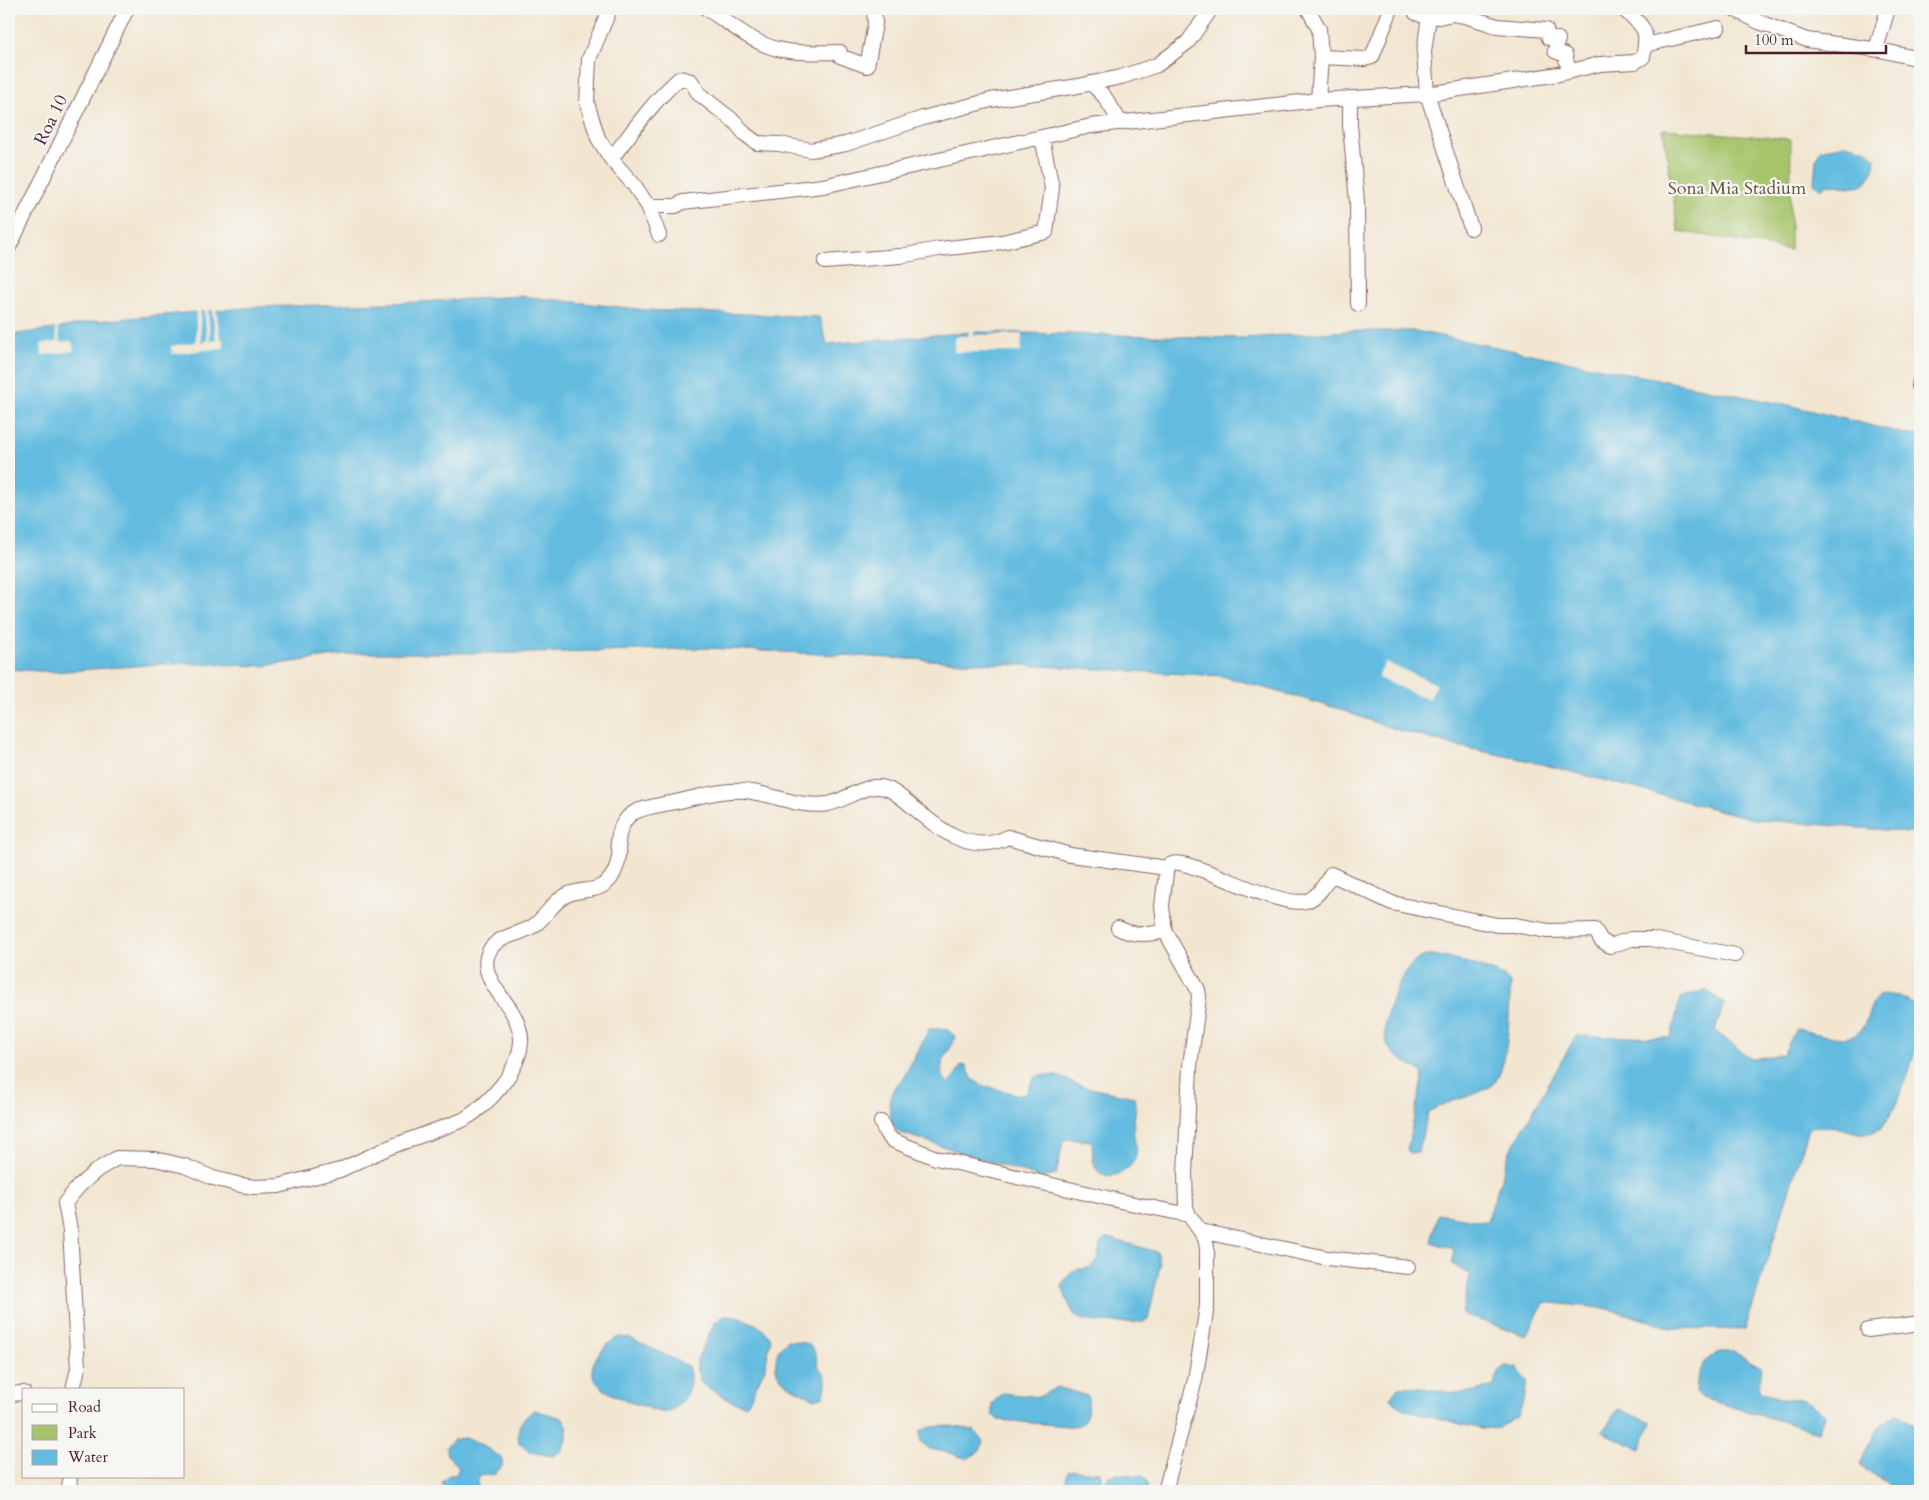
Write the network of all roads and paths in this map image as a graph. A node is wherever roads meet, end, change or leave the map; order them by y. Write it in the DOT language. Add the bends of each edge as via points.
graph roads {
  1 [pos="127,9"];
  2 [pos="610,9"];
  3 [pos="707,9"];
  4 [pos="874,9"];
  5 [pos="1210,9"];
  6 [pos="1308,9"];
  7 [pos="1390,9"];
  8 [pos="1416,9"];
  9 [pos="1623,9"];
  10 [pos="1734,9"];
  11 [pos="1765,9"];
  12 [pos="1888,9"];
  13 [pos="1429,16"];
  14 [pos="1759,22"];
  15 [pos="1718,28"];
  16 [pos="1645,45"];
  17 [pos="1876,49"];
  18 [pos="1321,57"];
  19 [pos="1920,59"];
  20 [pos="1569,71"];
  21 [pos="1091,83"];
  22 [pos="1427,94"];
  23 [pos="1318,100"];
  24 [pos="1350,100"];
  25 [pos="1121,123"];
  26 [pos="1042,138"];
  27 [pos="611,159"];
  28 [pos="648,206"];
  29 [pos="1471,228"];
  30 [pos="659,235"];
  31 [pos="9,247"];
  32 [pos="825,262"];
  33 [pos="1358,304"];
  34 [pos="1167,868"];
  35 [pos="1118,928"];
  36 [pos="1165,931"];
  37 [pos="1735,955"];
  38 [pos="881,1122"];
  39 [pos="1189,1215"];
  40 [pos="1200,1231"];
  41 [pos="1408,1267"];
  42 [pos="1920,1323"];
  43 [pos="1868,1330"];
  44 [pos="73,1388"];
  45 [pos="22,1392"];
  46 [pos="9,1394"];
  47 [pos="70,1478"];
  48 [pos="69,1491"];
  49 [pos="1165,1491"];
  1 -- 31 [label="street, Roa 10"];
  2 -- 27 [label="street" via="590,59 587,103 598,138"];
  3 -- 4 [label="street" via="751,38 780,50 840,52 840,56 867,66 875,24"];
  5 -- 21 [label="street" via="1188,42 1157,65"];
  6 -- 18 [label="street" via="1319,29"];
  7 -- 18 [label="street" via="1372,57 1364,60"];
  8 -- 13 [label="street" via="1416,13"];
  9 -- 16 [label="street" via="1643,26 1647,37"];
  10 -- 14 [label="street"];
  11 -- 14 [label="street"];
  12 -- 17 [label="street"];
  13 -- 20 [label="street" via="1452,14 1497,26 1546,30 1549,38 1558,39 1556,50 1565,55"];
  13 -- 22 [label="street" via="1424,52"];
  14 -- 17 [label="street" via="1807,40"];
  15 -- 16 [label="street"];
  16 -- 20 [label="street" via="1643,56 1635,62 1600,64"];
  17 -- 19 [label="street"];
  18 -- 23 [label="street"];
  20 -- 22 [label="street"];
  21 -- 25 [label="street" via="1104,96"];
  21 -- 27 [label="street" via="991,100 922,118 846,144 810,150 757,143 699,94 691,81 680,78 662,93"];
  22 -- 24 [label="street"];
  22 -- 29 [label="street"];
  23 -- 24 [label="street"];
  23 -- 25 [label="street"];
  24 -- 33 [label="street" via="1357,202"];
  25 -- 26 [label="street" via="1091,126"];
  26 -- 28 [label="street" via="823,186 684,202 676,206"];
  26 -- 32 [label="street" via="1052,188 1046,232 1002,242 900,256"];
  27 -- 28 [label="street"];
  28 -- 30 [label="street"];
  34 -- 36 [label="street" via="1162,906"];
  34 -- 37 [label="street" via="1178,862 1190,865 1236,884 1294,901 1313,897 1331,874 1392,904 1497,925 1548,931 1594,930 1610,946 1631,939 1651,939"];
  34 -- 44 [label="street" via="1070,855 1008,837 988,844 966,842 927,819 890,789 875,786 827,804 798,804 740,790 635,812 620,829 620,854 610,880 597,889 569,894 536,924 501,939 487,957 492,984 512,1012 522,1041 513,1069 474,1113 340,1170 279,1186 240,1185 212,1178 185,1166 136,1157 111,1160 79,1186 65,1202 70,1230 78,1368"];
  35 -- 36 [label="street" via="1138,935"];
  36 -- 39 [label="street" via="1199,997 1185,1143"];
  38 -- 39 [label="street" via="892,1140 936,1158"];
  39 -- 40 [label="street"];
  40 -- 41 [label="street" via="1326,1258"];
  40 -- 49 [label="street" via="1207,1248 1206,1306 1195,1380"];
  42 -- 43 [label="street"];
  45 -- 46 [label="street"];
  47 -- 48 [label="street"];
}
